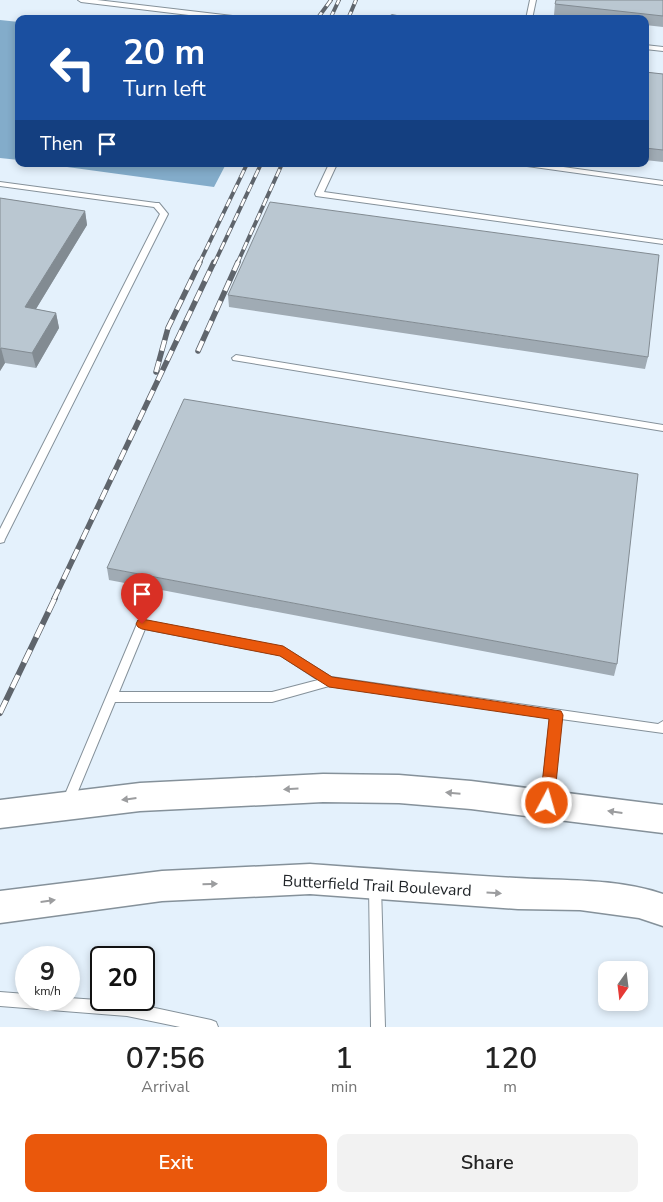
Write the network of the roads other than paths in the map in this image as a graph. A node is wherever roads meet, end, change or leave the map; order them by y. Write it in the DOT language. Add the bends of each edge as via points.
graph roads {
  1 [pos="80,0"];
  2 [pos="533,0"];
  3 [pos="206,15"];
  4 [pos="530,15"];
  5 [pos="649,47"];
  6 [pos="663,49"];
  7 [pos="332,167"];
  8 [pos="548,167"];
  9 [pos="663,183"];
  10 [pos="0,184"];
  11 [pos="663,242"];
  12 [pos="236,358"];
  13 [pos="663,428"];
  14 [pos="0,539"];
  15 [pos="329,681"];
  16 [pos="111,697"];
  17 [pos="556,715"];
  18 [pos="663,726"];
  19 [pos="547,803"];
  20 [pos="66,806"];
  21 [pos="0,814"];
  22 [pos="663,819"];
  23 [pos="375,884"];
  24 [pos="0,907"];
  25 [pos="663,910"];
  26 [pos="0,999"];
  27 [pos="211,1027"];
  28 [pos="378,1027"];
  1 -- 3 [label="lane"];
  2 -- 4 [label="lane"];
  5 -- 6 [label="lane"];
  7 -- 11 [label="lane" via="319,194"];
  8 -- 9 [label="lane"];
  10 -- 14 [label="lane" via="156,205 164,214"];
  12 -- 13 [label="lane"];
  15 -- 16 [label="lane" via="272,697"];
  15 -- 16 [label="lane" via="283,651 142,624"];
  15 -- 17 [label="lane"];
  16 -- 20 [label="lane"];
  17 -- 18 [label="lane" via="661,729"];
  17 -- 19 [label="lane"];
  19 -- 20 [label="street, one-way" via="400,789 323,788 140,797"];
  22 -- 19 [label="street, one-way"];
  20 -- 21 [label="street"];
  24 -- 23 [label="street, Butterfield Trail Boulevard, one-way" via="162,886 310,879"];
  23 -- 25 [label="street, Butterfield Trail Boulevard, one-way" via="580,895 639,902"];
  23 -- 28 [label="lane"];
  26 -- 27 [label="lane" via="127,1009"];
}
